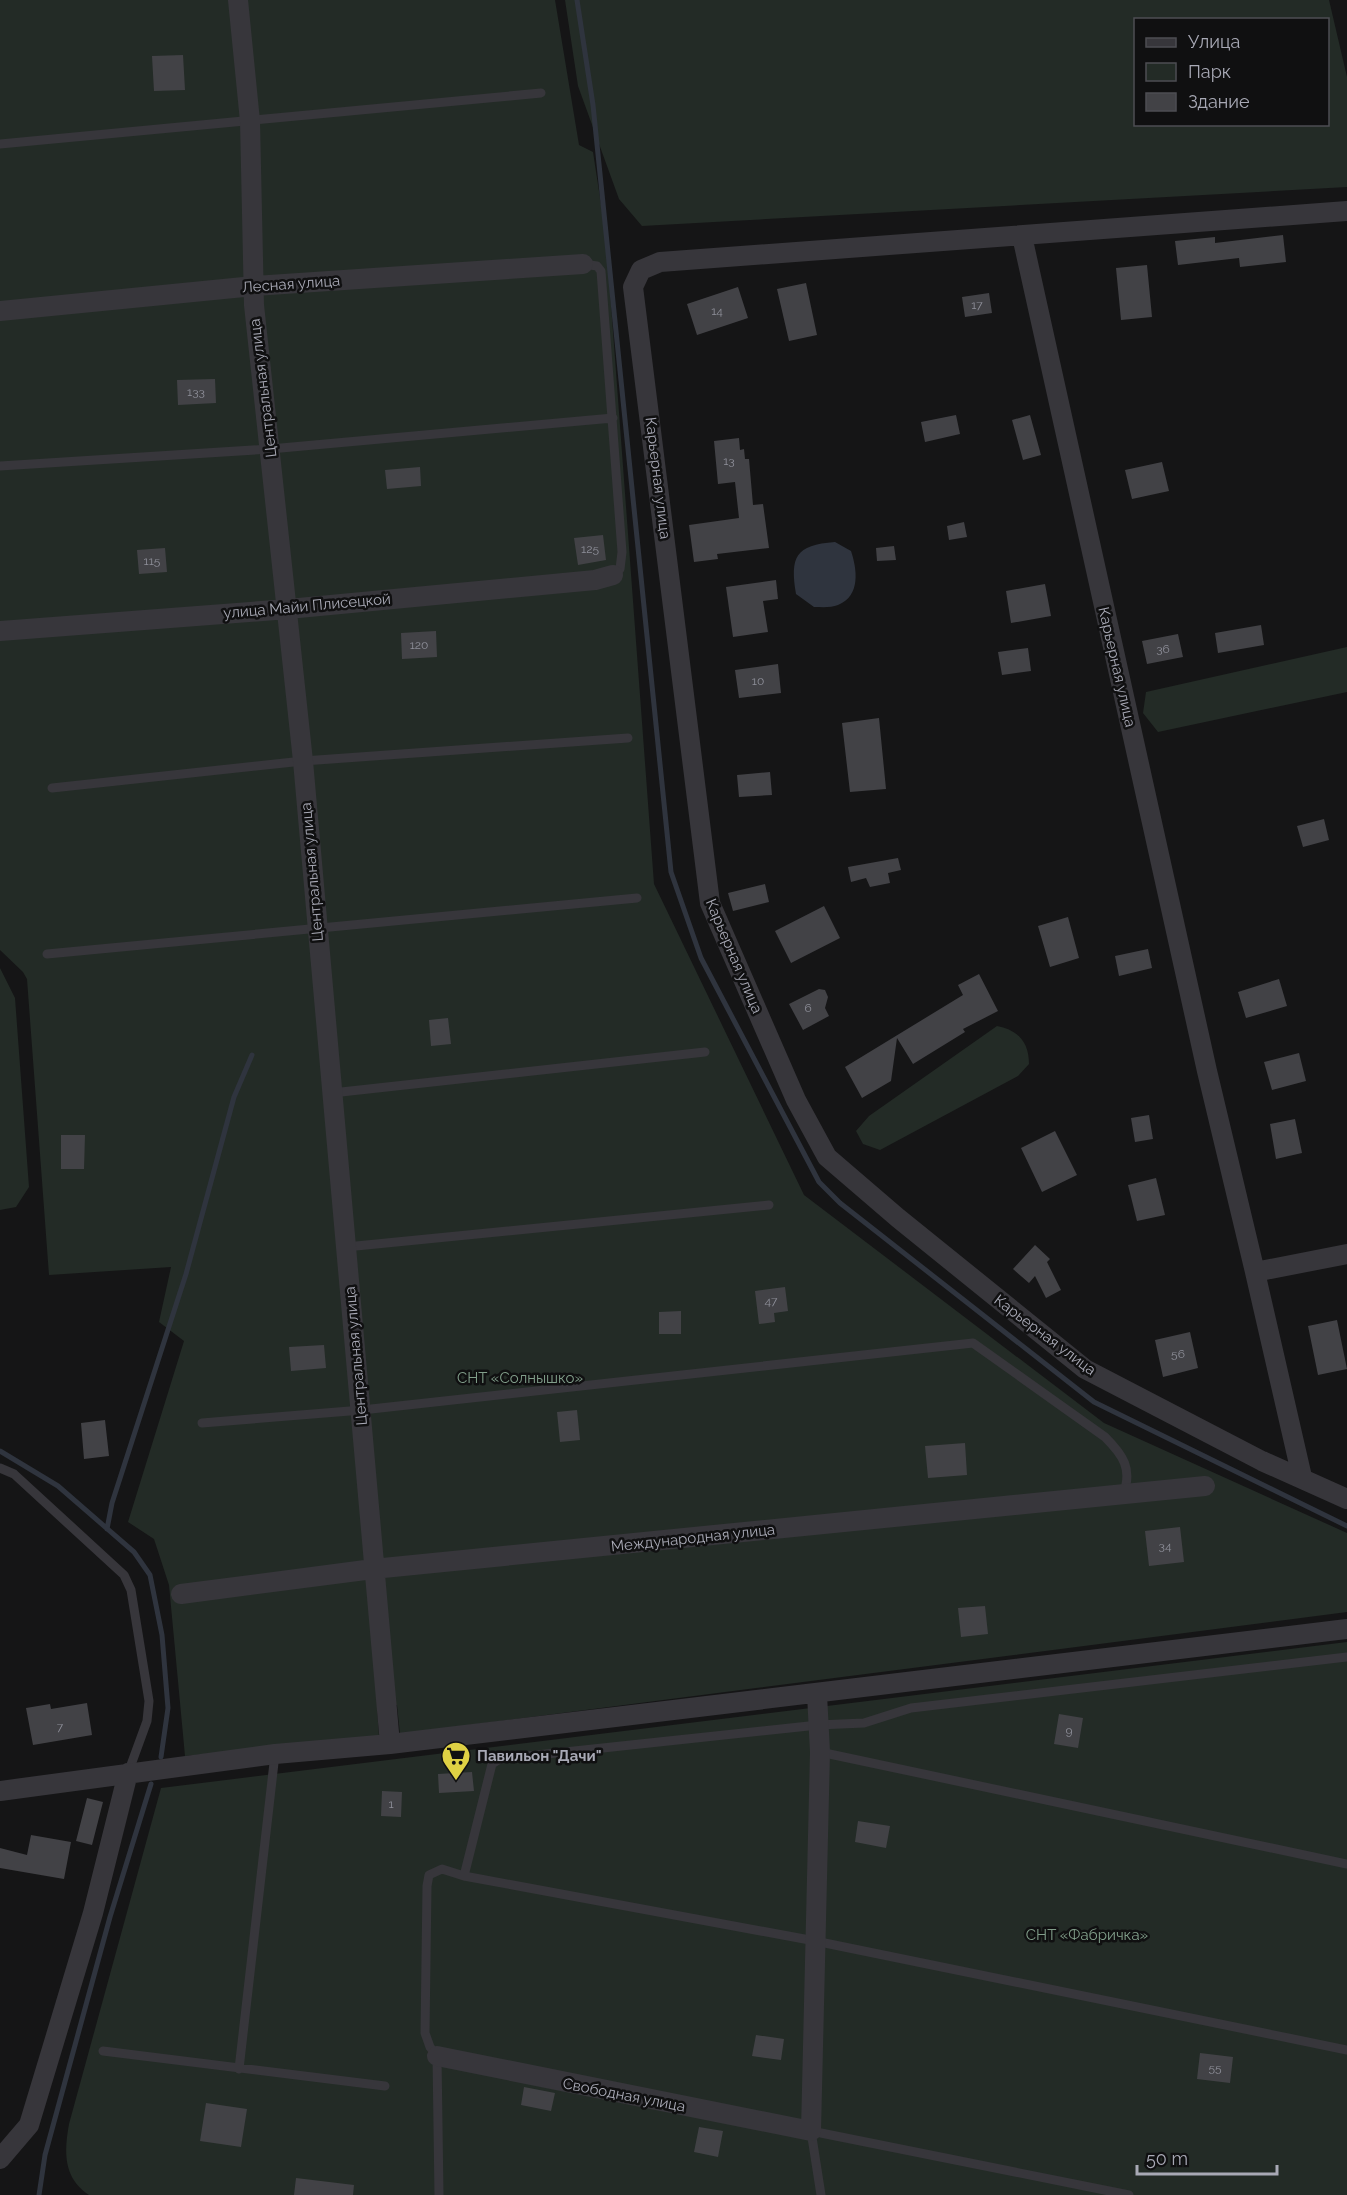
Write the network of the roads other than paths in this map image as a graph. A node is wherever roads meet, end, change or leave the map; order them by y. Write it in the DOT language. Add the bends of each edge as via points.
graph roads {
  1 [pos="238,0"];
  2 [pos="541,93"];
  3 [pos="250,121"];
  4 [pos="0,144"];
  5 [pos="1347,211"];
  6 [pos="1022,236"];
  7 [pos="583,264"];
  8 [pos="254,286"];
  9 [pos="0,311"];
  10 [pos="613,418"];
  11 [pos="270,449"];
  12 [pos="0,466"];
  13 [pos="613,575"];
  14 [pos="288,609"];
  15 [pos="0,631"];
  16 [pos="628,738"];
  17 [pos="303,760"];
  18 [pos="51,788"];
  19 [pos="637,898"];
  20 [pos="317,929"];
  21 [pos="47,954"];
  22 [pos="705,1052"];
  23 [pos="330,1093"];
  24 [pos="770,1204"];
  25 [pos="346,1247"];
  26 [pos="1347,1254"];
  27 [pos="1255,1272"];
  28 [pos="362,1410"];
  29 [pos="202,1423"];
  30 [pos="0,1468"];
  31 [pos="1302,1477"];
  32 [pos="1205,1486"];
  33 [pos="1122,1497"];
  34 [pos="1347,1499"];
  35 [pos="373,1569"];
  36 [pos="181,1594"];
  37 [pos="1347,1629"];
  38 [pos="1347,1657"];
  39 [pos="817,1694"];
  40 [pos="818,1725"];
  41 [pos="390,1744"];
  42 [pos="820,1752"];
  43 [pos="275,1754"];
  44 [pos="128,1773"];
  45 [pos="0,1791"];
  46 [pos="1347,1864"];
  47 [pos="464,1876"];
  48 [pos="814,1941"];
  49 [pos="1347,2050"];
  50 [pos="103,2051"];
  51 [pos="437,2056"];
  52 [pos="239,2068"];
  53 [pos="385,2086"];
  54 [pos="811,2131"];
  55 [pos="0,2159"];
  56 [pos="439,2195"];
  57 [pos="821,2195"];
  58 [pos="1129,2195"];
  1 -- 3 [label="street, Центральная улица"];
  2 -- 3 [label="lane"];
  3 -- 4 [label="lane"];
  3 -- 8 [label="street, Центральная улица"];
  5 -- 6 [label="street, Карьерная улица"];
  6 -- 27 [label="street, Карьерная улица"];
  6 -- 31 [label="street, Карьерная улица" via="660,262 641,270 633,287 710,903 796,1100 827,1157 1085,1369 1262,1461"];
  7 -- 8 [label="street, Лесная улица"];
  7 -- 10 [label="lane" via="597,266 601,271"];
  8 -- 9 [label="street, Лесная улица"];
  8 -- 11 [label="street, Центральная улица"];
  10 -- 11 [label="lane"];
  10 -- 13 [label="lane" via="622,552 620,569"];
  11 -- 12 [label="lane"];
  11 -- 14 [label="street, Центральная улица"];
  13 -- 14 [label="street, улица Майи Плисецкой" via="595,580"];
  14 -- 15 [label="street, улица Майи Плисецкой"];
  14 -- 17 [label="street, Центральная улица"];
  16 -- 17 [label="lane"];
  17 -- 18 [label="lane"];
  17 -- 20 [label="street, Центральная улица"];
  19 -- 20 [label="lane"];
  20 -- 21 [label="lane"];
  20 -- 23 [label="street, Центральная улица"];
  22 -- 23 [label="lane"];
  23 -- 25 [label="street, Центральная улица"];
  24 -- 25 [label="lane"];
  25 -- 28 [label="street, Центральная улица"];
  26 -- 27 [label="street"];
  27 -- 31 [label="street, Карьерная улица"];
  28 -- 29 [label="lane"];
  28 -- 33 [label="lane" via="973,1343 1105,1437 1128,1468"];
  28 -- 35 [label="street, Центральная улица"];
  30 -- 44 [label="lane" via="14,1474 124,1575 131,1590 149,1701 147,1721"];
  31 -- 34 [label="street"];
  32 -- 33 [label="street, Международная улица"];
  33 -- 35 [label="street, Международная улица"];
  35 -- 36 [label="street, Международная улица"];
  35 -- 41 [label="street, Центральная улица"];
  37 -- 39 [label="street"];
  38 -- 40 [label="lane" via="912,1708 864,1723"];
  39 -- 40 [label="street"];
  39 -- 41 [label="street"];
  40 -- 42 [label="street"];
  40 -- 47 [label="lane" via="500,1759 492,1764"];
  41 -- 43 [label="street"];
  42 -- 46 [label="lane"];
  42 -- 48 [label="street"];
  43 -- 44 [label="street"];
  43 -- 52 [label="lane"];
  44 -- 45 [label="street"];
  44 -- 55 [label="street" via="93,1913 29,2126"];
  47 -- 48 [label="lane"];
  47 -- 51 [label="lane" via="442,1869 429,1875 427,1886 425,2033"];
  48 -- 49 [label="lane"];
  48 -- 54 [label="street"];
  50 -- 52 [label="lane"];
  51 -- 54 [label="street, Свободная улица"];
  51 -- 56 [label="lane"];
  52 -- 53 [label="lane"];
  54 -- 57 [label="lane"];
  54 -- 58 [label="lane"];
}
